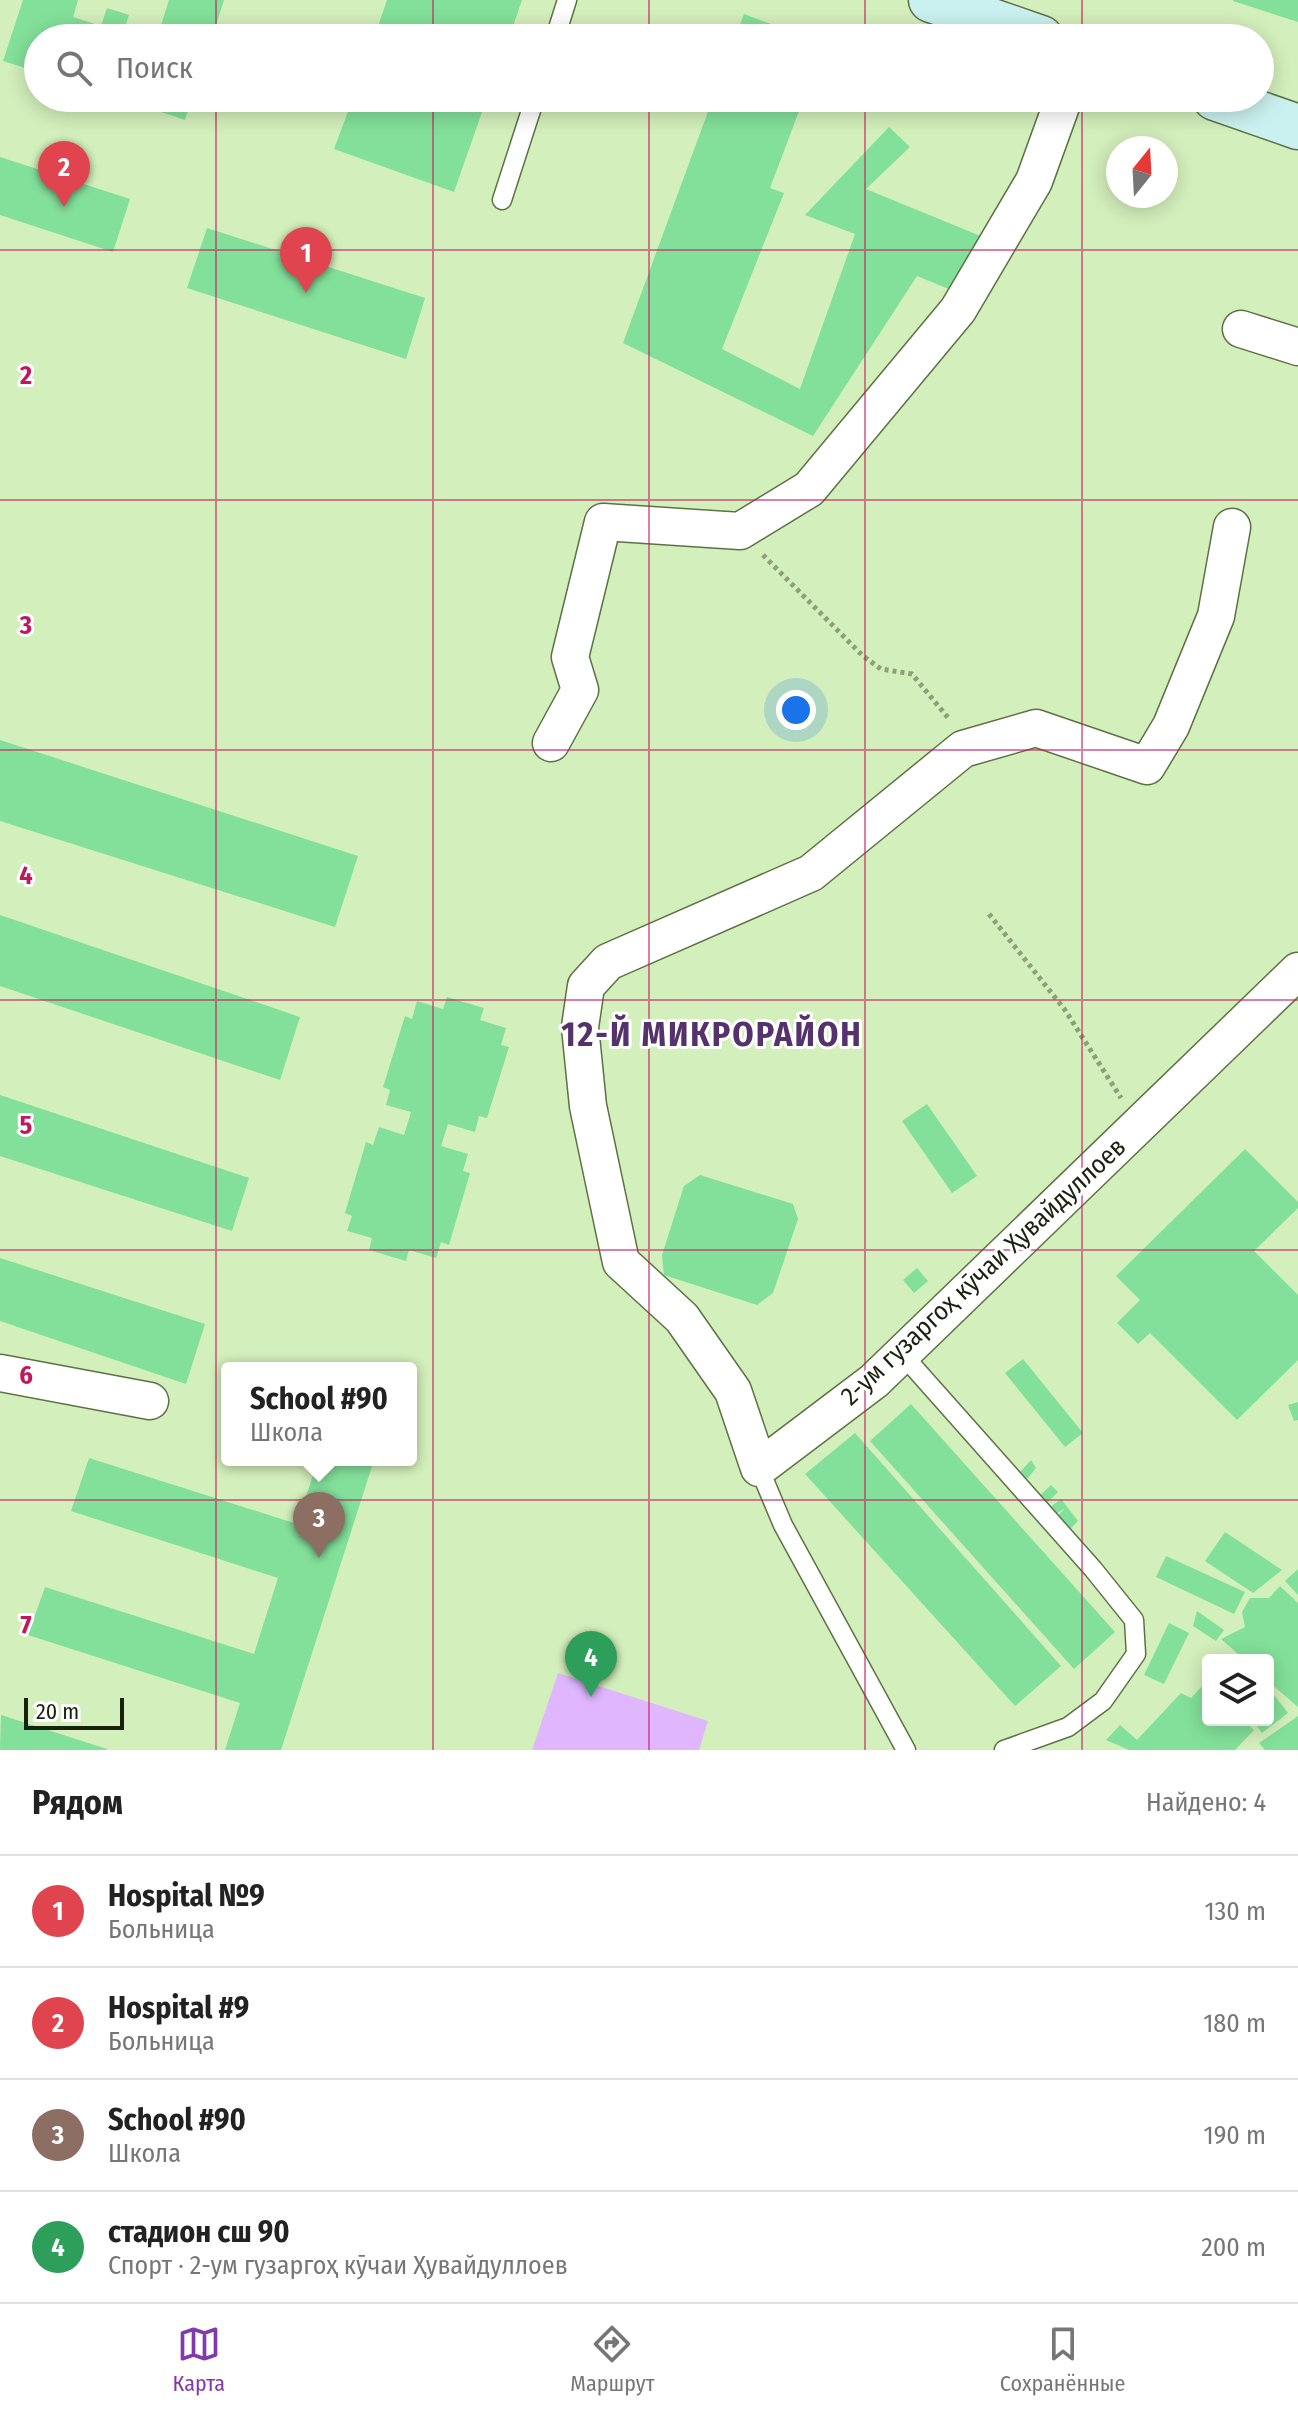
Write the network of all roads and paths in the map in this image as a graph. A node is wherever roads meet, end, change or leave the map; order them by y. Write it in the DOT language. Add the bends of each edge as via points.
graph roads {
  1 [pos="567,0"];
  2 [pos="931,0"];
  3 [pos="559,24"];
  4 [pos="1000,24"];
  5 [pos="530,112"];
  6 [pos="1059,112"];
  7 [pos="1255,112"];
  8 [pos="1298,127"];
  9 [pos="502,200"];
  10 [pos="1241,329"];
  11 [pos="1298,347"];
  12 [pos="760,519"];
  13 [pos="1232,527"];
  14 [pos="551,743"];
  15 [pos="972,746"];
  16 [pos="989,914"];
  17 [pos="1298,971"];
  18 [pos="1138,1125"];
  19 [pos="902,1354"];
  20 [pos="0,1373"];
  21 [pos="150,1401"];
  22 [pos="759,1468"];
  23 [pos="906,1750"];
  24 [pos="1004,1750"];
  1 -- 3 [label="lane"];
  2 -- 4 [label="street"];
  5 -- 9 [label="lane"];
  6 -- 12 [label="street" via="1034,181 958,310 809,489"];
  7 -- 8 [label="street"];
  10 -- 11 [label="street"];
  12 -- 14 [label="street" via="740,531 603,522 570,657 580,690"];
  12 -- 15 [label="path" via="759,550 777,572 863,656 881,669 912,674"];
  13 -- 15 [label="street" via="1216,616 1171,726 1147,766 1036,728"];
  15 -- 22 [label="street" via="811,873 608,962 586,986 580,1027 588,1106 621,1262 682,1318 733,1391"];
  16 -- 18 [label="path" via="1065,1010"];
  17 -- 18 [label="street, 2-ум гузаргоҳ кӯчаи Ҳувайдуллоев"];
  18 -- 19 [label="street, 2-ум гузаргоҳ кӯчаи Ҳувайдуллоев"];
  19 -- 22 [label="street, 2-ум гузаргоҳ кӯчаи Ҳувайдуллоев"];
  19 -- 24 [label="lane" via="1134,1620 1136,1654 1103,1701 1068,1727"];
  20 -- 21 [label="street"];
  22 -- 23 [label="lane" via="783,1525"];
}
